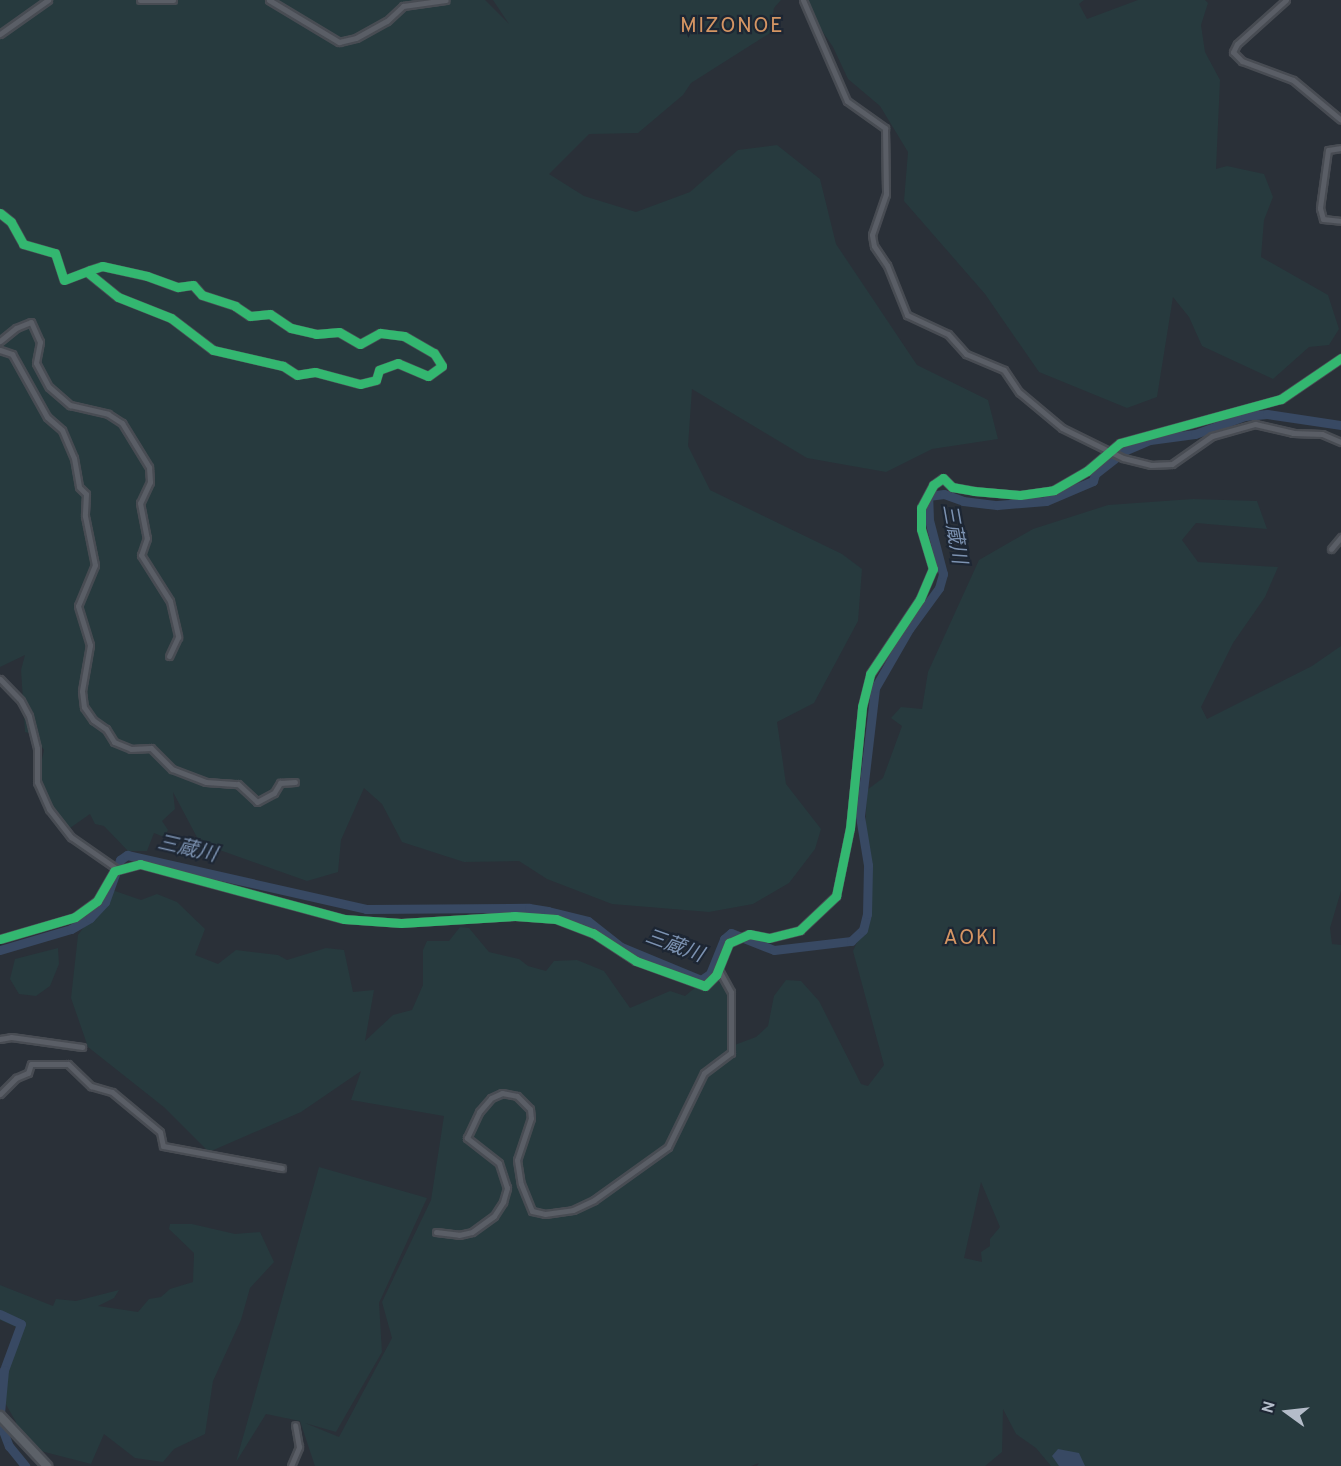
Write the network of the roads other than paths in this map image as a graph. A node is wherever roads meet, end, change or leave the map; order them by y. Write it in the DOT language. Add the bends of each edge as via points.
graph roads {
  1 [pos="48,0"];
  2 [pos="140,0"];
  3 [pos="173,0"];
  4 [pos="269,0"];
  5 [pos="446,0"];
  6 [pos="803,0"];
  7 [pos="1286,0"];
  8 [pos="0,34"];
  9 [pos="1340,118"];
  10 [pos="1341,148"];
  11 [pos="0,213"];
  12 [pos="1341,221"];
  13 [pos="87,272"];
  14 [pos="0,341"];
  15 [pos="0,350"];
  16 [pos="1341,358"];
  17 [pos="1341,442"];
  18 [pos="1110,451"];
  19 [pos="1341,537"];
  20 [pos="1331,549"];
  21 [pos="169,656"];
  22 [pos="0,679"];
  23 [pos="295,782"];
  24 [pos="119,868"];
  25 [pos="0,939"];
  26 [pos="718,969"];
  27 [pos="0,1039"];
  28 [pos="82,1047"];
  29 [pos="0,1094"];
  30 [pos="282,1168"];
  31 [pos="436,1232"];
  32 [pos="1,1418"];
  33 [pos="295,1425"];
  34 [pos="47,1466"];
  35 [pos="291,1466"];
  1 -- 8 [label="street"];
  2 -- 3 [label="street"];
  4 -- 5 [label="street" via="339,42 356,38 387,21 403,6"];
  6 -- 18 [label="street" via="847,101 885,128 886,194 872,235 902,310 948,334 966,354 1004,370 1019,392 1062,428"];
  7 -- 9 [label="street" via="1233,52 1242,61 1293,80"];
  10 -- 12 [label="street" via="1328,150 1320,208 1323,219"];
  11 -- 13 [label="street" via="11,222 23,244 55,253 64,280"];
  13 -- 13 [label="street" via="102,266 178,287 193,285 202,295 235,306 250,316 270,314 291,328 316,334 339,332 360,344 380,333 404,336 434,353 442,366 428,376 398,363 379,370 376,380 360,384 315,372 297,375 283,366 213,350 171,318 118,297"];
  14 -- 21 [label="street" via="31,322 40,342 36,363 49,387 70,405 108,414 122,423 149,467 150,482 140,503 147,538 141,555 170,601 178,637"];
  15 -- 23 [label="street" via="12,354 47,417 62,430 74,458 78,487 86,494 85,516 95,565 78,606 90,645 82,691 84,707 114,742 131,749 151,748 172,769 206,782 238,784 257,802 274,793 280,783"];
  16 -- 18 [label="street" via="1281,399 1138,435"];
  17 -- 18 [label="street" via="1322,434 1293,433 1255,424 1212,436 1172,464 1151,465"];
  18 -- 26 [label="street" via="1087,471 1054,490 1020,495 974,491 952,487 943,478 927,490 921,508 921,529 933,569 921,599 870,674 861,707 850,828 836,896 800,930 769,938 749,934 729,943"];
  19 -- 20 [label="street"];
  22 -- 24 [label="street" via="21,701 28,716 37,748 37,782 49,809 71,837"];
  24 -- 25 [label="street" via="98,901 75,917"];
  24 -- 26 [label="street" via="140,864 344,919 401,923 515,916 556,919 593,933 636,961 698,985 705,986"];
  26 -- 31 [label="street" via="731,992 731,1053 704,1073 668,1147 594,1200 573,1210 545,1214 532,1211 517,1160 531,1118 530,1109 525,1100 501,1093 479,1112 467,1138 500,1163 507,1188 503,1202 494,1216 472,1232"];
  27 -- 28 [label="street"];
  29 -- 30 [label="street" via="16,1078 28,1073 31,1064 68,1064 91,1086 112,1092 160,1132 163,1146"];
  32 -- 34 [label="main road"];
  33 -- 35 [label="street" via="299,1447"];
}
